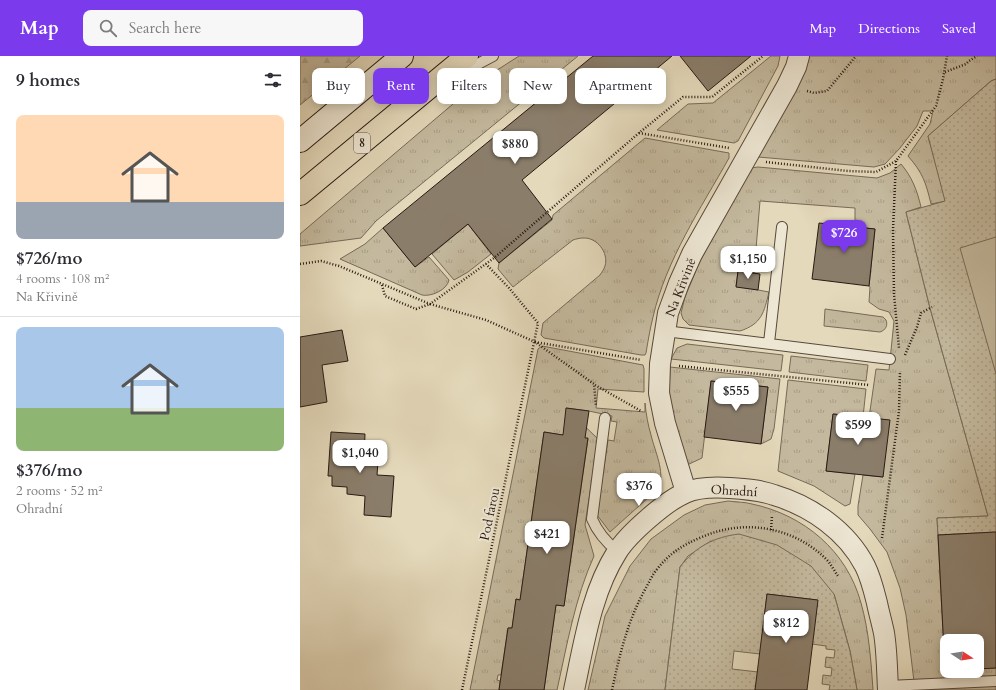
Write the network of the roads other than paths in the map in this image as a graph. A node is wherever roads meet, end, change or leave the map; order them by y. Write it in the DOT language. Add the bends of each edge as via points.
graph roads {
  1 [pos="402,56"];
  2 [pos="467,56"];
  3 [pos="494,56"];
  4 [pos="799,56"];
  5 [pos="429,87"];
  6 [pos="429,89"];
  7 [pos="409,104"];
  8 [pos="300,140"];
  9 [pos="300,194"];
  10 [pos="782,227"];
  11 [pos="665,331"];
  12 [pos="769,343"];
  13 [pos="890,358"];
  14 [pos="605,418"];
  15 [pos="686,492"];
  16 [pos="617,551"];
  17 [pos="996,681"];
  18 [pos="888,688"];
  19 [pos="574,690"];
  1 -- 8 [label="main road"];
  2 -- 5 [label="highway, 8"];
  3 -- 6 [label="lane"];
  4 -- 11 [label="street, Na Křivině" via="787,86 740,155 679,282"];
  7 -- 9 [label="highway, 8"];
  10 -- 12 [label="lane"];
  11 -- 12 [label="lane"];
  11 -- 15 [label="street, Na Křivině" via="659,393 665,423"];
  12 -- 13 [label="lane"];
  14 -- 16 [label="lane" via="592,519 606,542"];
  15 -- 16 [label="street, Ohradní" via="651,517"];
  15 -- 18 [label="street, Ohradní" via="721,487 762,491 806,508 836,529 851,544 873,585 884,633"];
  16 -- 19 [label="street, Ohradní" via="598,594"];
  17 -- 18 [label="lane"];
}
